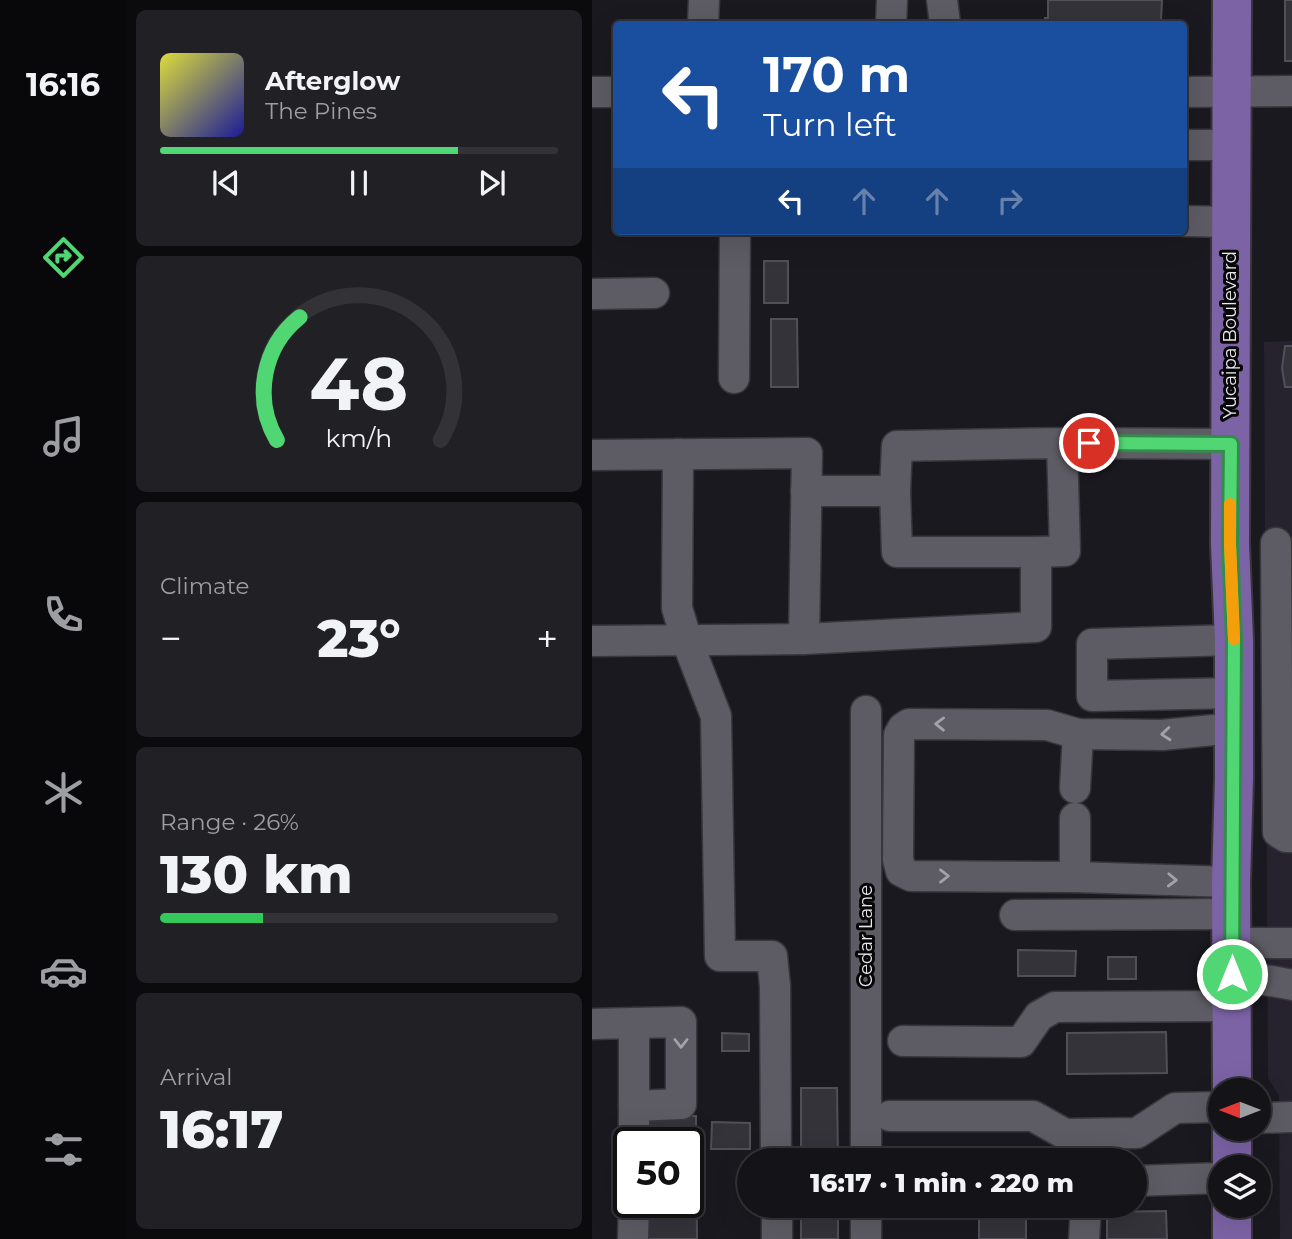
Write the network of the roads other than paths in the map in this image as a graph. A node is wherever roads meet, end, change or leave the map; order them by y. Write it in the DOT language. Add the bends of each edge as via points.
graph roads {
  1 [pos="703,0"];
  2 [pos="892,0"];
  3 [pos="1232,0"];
  4 [pos="703,21"];
  5 [pos="891,21"];
  6 [pos="1231,91"];
  7 [pos="1293,91"];
  8 [pos="592,92"];
  9 [pos="613,92"];
  10 [pos="1187,92"];
  11 [pos="1187,145"];
  12 [pos="1232,145"];
  13 [pos="1187,221"];
  14 [pos="1230,222"];
  15 [pos="736,235"];
  16 [pos="654,293"];
  17 [pos="592,294"];
  18 [pos="734,378"];
  19 [pos="1062,443"];
  20 [pos="1231,444"];
  21 [pos="678,454"];
  22 [pos="592,455"];
  23 [pos="806,491"];
  24 [pos="895,491"];
  25 [pos="1284,543"];
  26 [pos="1230,544"];
  27 [pos="1036,552"];
  28 [pos="804,639"];
  29 [pos="592,641"];
  30 [pos="687,641"];
  31 [pos="1285,659"];
  32 [pos="1234,680"];
  33 [pos="866,711"];
  34 [pos="1078,734"];
  35 [pos="1234,778"];
  36 [pos="1285,780"];
  37 [pos="1075,788"];
  38 [pos="1075,818"];
  39 [pos="1289,837"];
  40 [pos="1075,877"];
  41 [pos="1015,915"];
  42 [pos="1293,943"];
  43 [pos="1231,944"];
  44 [pos="1293,985"];
  45 [pos="634,1023"];
  46 [pos="592,1024"];
  47 [pos="903,1041"];
  48 [pos="1232,1078"];
  49 [pos="634,1105"];
  50 [pos="1208,1107"];
  51 [pos="890,1116"];
  52 [pos="1293,1117"];
  53 [pos="1271,1118"];
  54 [pos="634,1127"];
  55 [pos="776,1148"];
  56 [pos="866,1148"];
  57 [pos="1208,1178"];
  58 [pos="1147,1181"];
  59 [pos="633,1218"];
  60 [pos="777,1218"];
  61 [pos="866,1218"];
  62 [pos="1085,1218"];
  63 [pos="1232,1218"];
  64 [pos="633,1239"];
  65 [pos="777,1239"];
  66 [pos="866,1239"];
  67 [pos="1084,1239"];
  68 [pos="1232,1239"];
  1 -- 4 [label="street"];
  2 -- 5 [label="street"];
  3 -- 6 [label="main road, Yucaipa Boulevard"];
  6 -- 7 [label="street"];
  6 -- 10 [label="street"];
  6 -- 12 [label="main road, Yucaipa Boulevard"];
  8 -- 9 [label="street"];
  11 -- 12 [label="street"];
  12 -- 14 [label="main road, Yucaipa Boulevard"];
  13 -- 14 [label="street"];
  14 -- 20 [label="main road, Yucaipa Boulevard"];
  15 -- 18 [label="street"];
  16 -- 17 [label="street"];
  19 -- 20 [label="street"];
  19 -- 24 [label="street" via="897,446"];
  19 -- 27 [label="street" via="1066,551"];
  20 -- 26 [label="main road, Yucaipa Boulevard"];
  21 -- 22 [label="street"];
  21 -- 23 [label="street" via="807,453"];
  21 -- 30 [label="street" via="677,608"];
  23 -- 24 [label="street"];
  23 -- 28 [label="street"];
  24 -- 27 [label="street" via="897,552"];
  25 -- 26 [label="street"];
  25 -- 31 [label="street"];
  26 -- 32 [label="main road, Yucaipa Boulevard"];
  27 -- 28 [label="street" via="1036,627"];
  28 -- 30 [label="street"];
  29 -- 30 [label="street"];
  30 -- 55 [label="street" via="716,716 720,956 772,956"];
  31 -- 32 [label="street"];
  31 -- 36 [label="street"];
  32 -- 32 [label="street" via="1092,644 1092,696 1176,695"];
  32 -- 34 [label="street, one-way" via="1162,735"];
  32 -- 35 [label="main road, Yucaipa Boulevard"];
  33 -- 56 [label="street, Cedar Lane"];
  34 -- 37 [label="street"];
  34 -- 40 [label="street, one-way" via="1047,725 909,724 899,735 901,871 911,876"];
  35 -- 36 [label="street"];
  35 -- 43 [label="main road, Yucaipa Boulevard"];
  36 -- 39 [label="street" via="1278,832"];
  38 -- 40 [label="street"];
  40 -- 43 [label="street, one-way"];
  41 -- 43 [label="street"];
  42 -- 43 [label="street"];
  43 -- 44 [label="street"];
  43 -- 47 [label="street" via="1055,1007 1039,1016 1021,1042"];
  43 -- 48 [label="main road, Yucaipa Boulevard"];
  45 -- 46 [label="street"];
  45 -- 49 [label="street"];
  45 -- 49 [label="street, one-way" via="681,1022 681,1104"];
  49 -- 54 [label="street"];
  50 -- 51 [label="street" via="1175,1108 1137,1133 1066,1134 1033,1116"];
  52 -- 53 [label="street"];
  57 -- 58 [label="street"];
  59 -- 64 [label="street"];
  60 -- 65 [label="street"];
  61 -- 66 [label="street"];
  62 -- 67 [label="street"];
  63 -- 68 [label="main road"];
}
